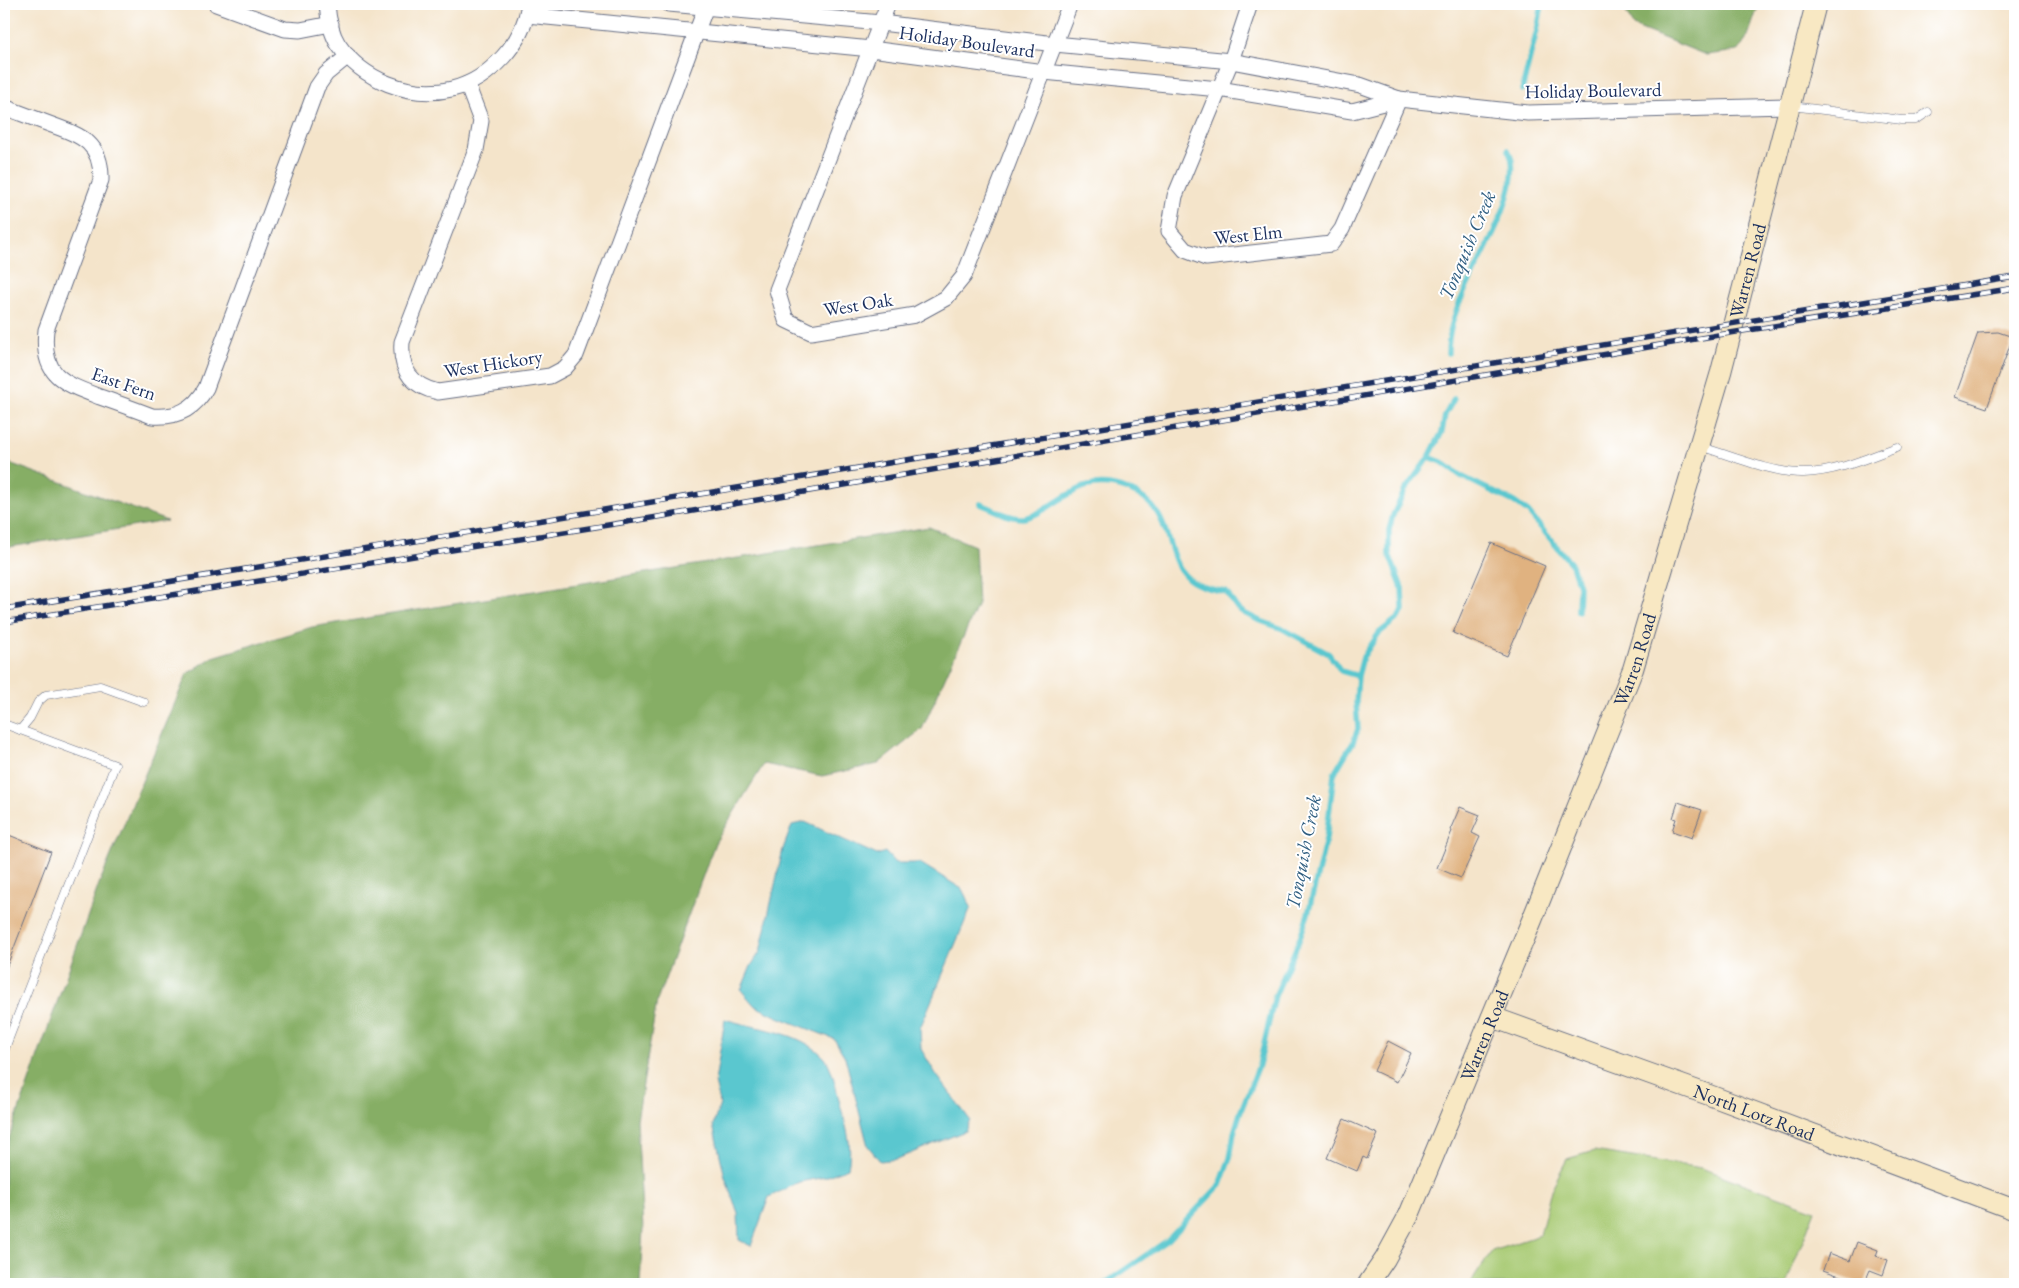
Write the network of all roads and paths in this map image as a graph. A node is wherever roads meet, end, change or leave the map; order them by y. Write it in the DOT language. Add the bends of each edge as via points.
graph roads {
  1 [pos="216,4"];
  2 [pos="327,4"];
  3 [pos="669,4"];
  4 [pos="888,4"];
  5 [pos="1070,4"];
  6 [pos="1250,4"];
  7 [pos="1816,4"];
  8 [pos="707,6"];
  9 [pos="528,9"];
  10 [pos="881,23"];
  11 [pos="330,24"];
  12 [pos="698,33"];
  13 [pos="1055,44"];
  14 [pos="870,49"];
  15 [pos="348,56"];
  16 [pos="1231,61"];
  17 [pos="1044,72"];
  18 [pos="467,84"];
  19 [pos="1219,88"];
  20 [pos="1398,99"];
  21 [pos="1790,106"];
  22 [pos="4,107"];
  23 [pos="1928,112"];
  24 [pos="1699,446"];
  25 [pos="1897,447"];
  26 [pos="144,702"];
  27 [pos="4,724"];
  28 [pos="20,730"];
  29 [pos="1492,1017"];
  30 [pos="4,1051"];
  31 [pos="2015,1210"];
  32 [pos="1368,1284"];
  1 -- 11 [label="street" via="285,29 300,30"];
  2 -- 11 [label="street"];
  3 -- 8 [label="street, Holiday Boulevard"];
  4 -- 10 [label="street, West Oak"];
  5 -- 13 [label="street, West Oak"];
  6 -- 16 [label="street"];
  7 -- 21 [label="main road, Warren Road"];
  8 -- 10 [label="street, Holiday Boulevard"];
  8 -- 12 [label="street, West Hickory"];
  9 -- 12 [label="street, Holiday Boulevard"];
  9 -- 18 [label="street, Holiday Boulevard" via="522,30 511,49 490,71"];
  10 -- 13 [label="street, Holiday Boulevard"];
  10 -- 14 [label="street, West Oak"];
  11 -- 15 [label="street, Holiday Boulevard" via="337,43"];
  12 -- 14 [label="street, Holiday Boulevard"];
  12 -- 18 [label="street, West Hickory" via="576,355 565,368 550,376 438,392 412,380 401,357 402,342 476,150 481,121"];
  13 -- 16 [label="street, Holiday Boulevard"];
  13 -- 17 [label="street, West Oak"];
  14 -- 17 [label="street, Holiday Boulevard"];
  14 -- 17 [label="street, West Oak" via="777,290 786,320 810,332 915,316 946,298 964,276"];
  15 -- 18 [label="street, Holiday Boulevard" via="374,77 408,90 440,92"];
  15 -- 22 [label="street, East Fern" via="316,87 206,388 188,409 164,417 152,416 67,384 54,373 44,346 46,330 101,180 101,168 97,153 78,135"];
  16 -- 19 [label="street"];
  16 -- 20 [label="street, Holiday Boulevard" via="1360,85"];
  17 -- 19 [label="street, Holiday Boulevard"];
  19 -- 20 [label="street, Holiday Boulevard" via="1352,111"];
  19 -- 20 [label="street, West Elm" via="1175,196 1169,231 1185,250 1206,258 1331,244 1342,229"];
  20 -- 21 [label="street, Holiday Boulevard" via="1528,113"];
  21 -- 23 [label="lane" via="1902,120 1916,120"];
  21 -- 24 [label="main road, Warren Road"];
  24 -- 25 [label="lane" via="1774,469 1803,474 1838,469"];
  24 -- 29 [label="main road, Warren Road" via="1633,669"];
  26 -- 28 [label="lane" via="100,686 46,695"];
  27 -- 28 [label="lane"];
  28 -- 30 [label="lane" via="115,765"];
  29 -- 31 [label="main road, North Lotz Road"];
  29 -- 32 [label="main road, Warren Road" via="1409,1215"];
}
